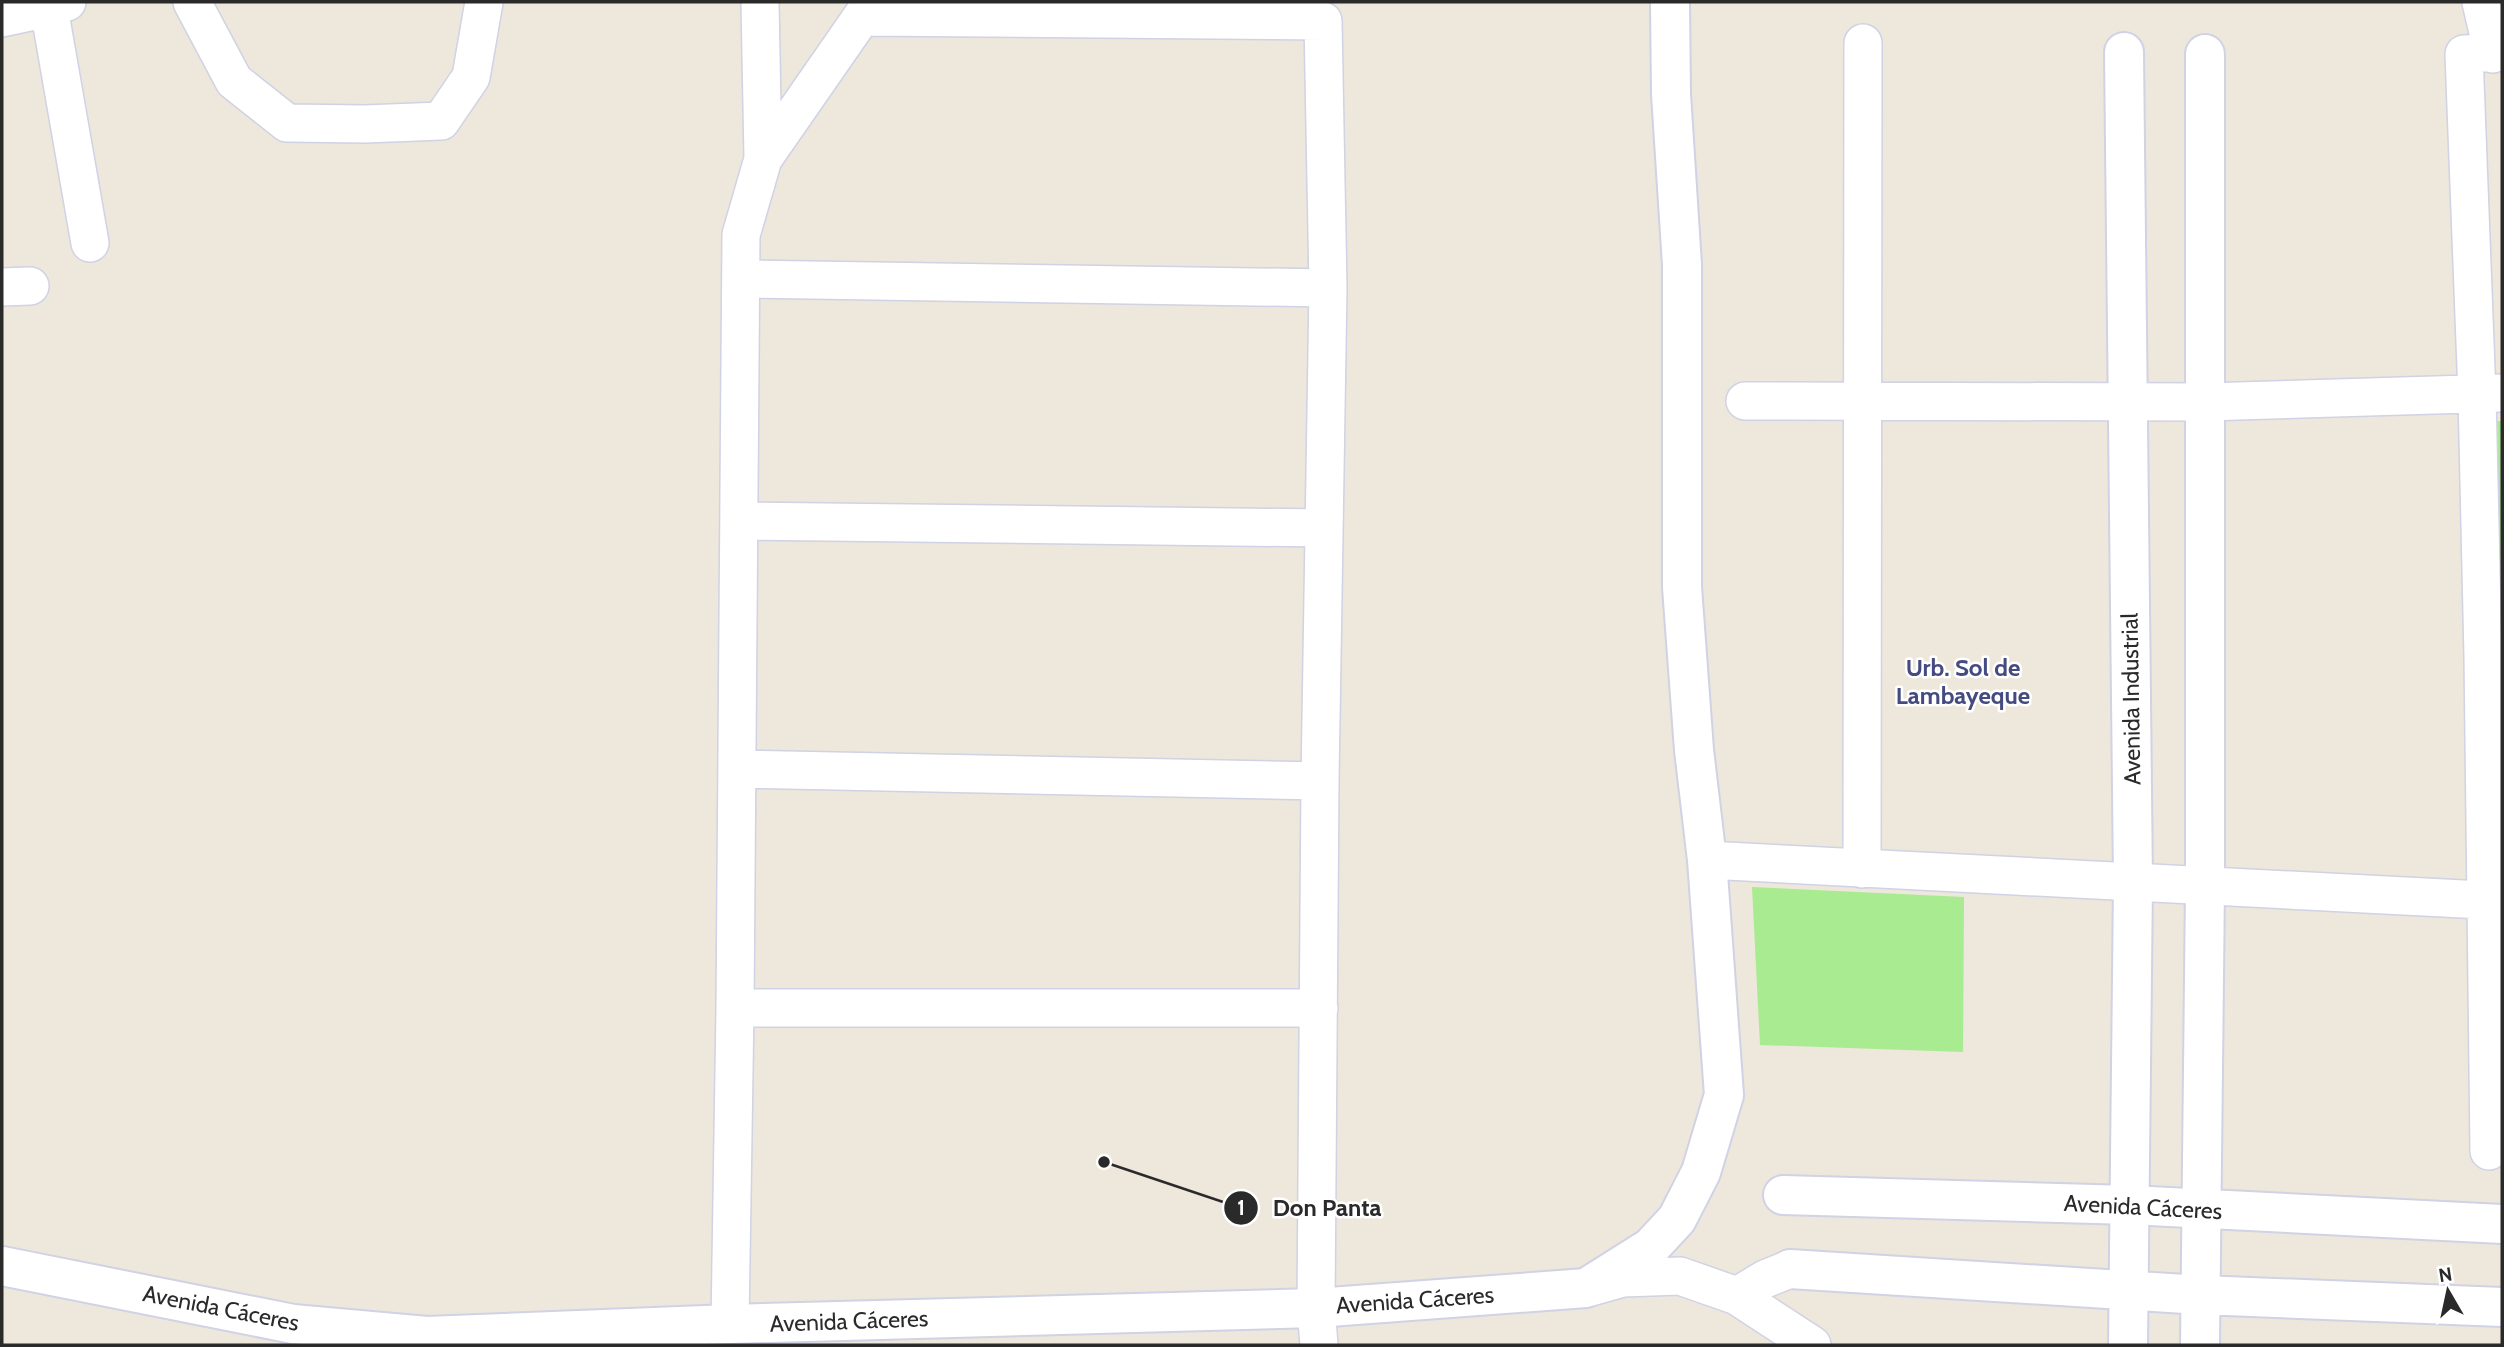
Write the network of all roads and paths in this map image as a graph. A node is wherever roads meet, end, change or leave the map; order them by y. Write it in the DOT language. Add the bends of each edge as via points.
graph roads {
  1 [pos="192,2"];
  2 [pos="484,2"];
  3 [pos="760,2"];
  4 [pos="1670,2"];
  5 [pos="2481,2"];
  6 [pos="58,5"];
  7 [pos="867,9"];
  8 [pos="2,18"];
  9 [pos="1863,43"];
  10 [pos="2124,52"];
  11 [pos="2498,53"];
  12 [pos="2204,54"];
  13 [pos="763,159"];
  14 [pos="90,243"];
  15 [pos="741,279"];
  16 [pos="1328,288"];
  17 [pos="2490,394"];
  18 [pos="1745,401"];
  19 [pos="1862,401"];
  20 [pos="2128,402"];
  21 [pos="2205,402"];
  22 [pos="738,521"];
  23 [pos="1324,528"];
  24 [pos="2493,657"];
  25 [pos="737,769"];
  26 [pos="1320,781"];
  27 [pos="1707,860"];
  28 [pos="1862,869"];
  29 [pos="2133,883"];
  30 [pos="2205,886"];
  31 [pos="2494,901"];
  32 [pos="735,1008"];
  33 [pos="1319,1008"];
  34 [pos="2489,1151"];
  35 [pos="1783,1195"];
  36 [pos="2130,1205"];
  37 [pos="2201,1210"];
  38 [pos="2502,1224"];
  39 [pos="2,1266"];
  40 [pos="1790,1269"];
  41 [pos="1586,1288"];
  42 [pos="2129,1292"];
  43 [pos="1737,1296"];
  44 [pos="2201,1296"];
  45 [pos="2502,1307"];
  46 [pos="1316,1308"];
  47 [pos="730,1324"];
  48 [pos="1320,1345"];
  49 [pos="1812,1345"];
  50 [pos="2128,1345"];
  51 [pos="2200,1345"];
  1 -- 2 [label="street" via="234,80 287,123 365,124 442,121 471,77"];
  3 -- 13 [label="street"];
  4 -- 27 [label="street, Avenida Cáceres" via="1682,265 1682,587"];
  5 -- 11 [label="street"];
  6 -- 8 [label="street"];
  6 -- 14 [label="street"];
  7 -- 13 [label="street"];
  7 -- 16 [label="street" via="1323,22"];
  9 -- 19 [label="street"];
  10 -- 20 [label="street, Avenida Industrial"];
  11 -- 17 [label="street" via="2464,54"];
  12 -- 21 [label="street"];
  13 -- 15 [label="street" via="741,236"];
  15 -- 16 [label="street"];
  15 -- 22 [label="street"];
  16 -- 23 [label="street"];
  17 -- 21 [label="street"];
  17 -- 24 [label="street"];
  18 -- 19 [label="street"];
  19 -- 20 [label="street"];
  19 -- 28 [label="street"];
  20 -- 21 [label="street"];
  20 -- 29 [label="street, Avenida Industrial"];
  21 -- 30 [label="street"];
  22 -- 23 [label="street"];
  22 -- 25 [label="street"];
  23 -- 26 [label="street"];
  24 -- 31 [label="street"];
  25 -- 26 [label="street"];
  25 -- 32 [label="street"];
  26 -- 33 [label="street"];
  27 -- 28 [label="street"];
  27 -- 41 [label="street, Avenida Cáceres" via="1724,1095 1701,1171 1677,1219 1651,1247"];
  28 -- 29 [label="street"];
  29 -- 30 [label="street"];
  29 -- 36 [label="street, Avenida Industrial"];
  30 -- 31 [label="street"];
  30 -- 37 [label="street"];
  31 -- 34 [label="street"];
  32 -- 33 [label="street"];
  32 -- 47 [label="street"];
  33 -- 46 [label="street"];
  35 -- 36 [label="street, Avenida Cáceres"];
  36 -- 37 [label="street, Avenida Cáceres"];
  36 -- 42 [label="street, Avenida Industrial"];
  37 -- 38 [label="street, Avenida Cáceres"];
  37 -- 44 [label="street"];
  39 -- 47 [label="street, Avenida Cáceres" via="293,1324 427,1336"];
  40 -- 42 [label="street"];
  40 -- 43 [label="street"];
  41 -- 43 [label="street" via="1623,1278 1680,1276"];
  41 -- 46 [label="street, Avenida Cáceres"];
  42 -- 44 [label="street"];
  42 -- 50 [label="street, Avenida Industrial"];
  43 -- 49 [label="street"];
  44 -- 45 [label="street"];
  44 -- 51 [label="street"];
  46 -- 47 [label="street, Avenida Cáceres"];
  46 -- 48 [label="street"];
}
